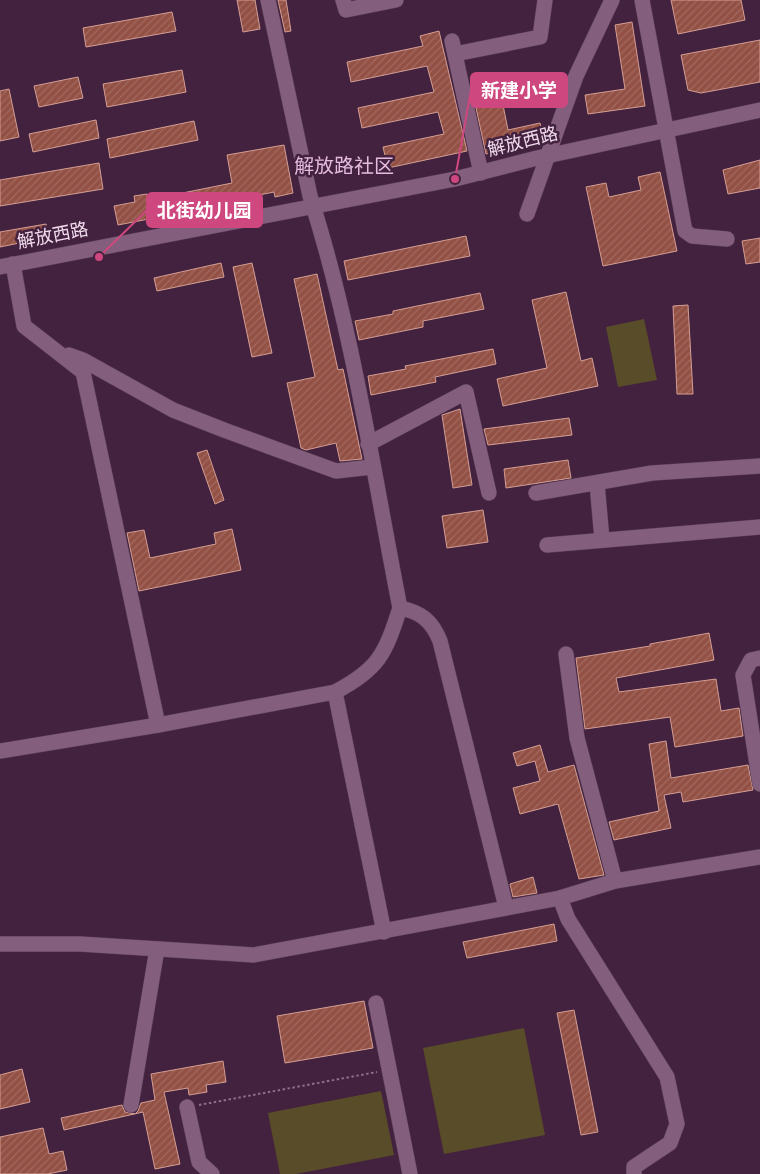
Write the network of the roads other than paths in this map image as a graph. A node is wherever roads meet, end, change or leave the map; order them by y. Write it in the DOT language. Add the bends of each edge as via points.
graph roads {
  1 [pos="268,0"];
  2 [pos="343,0"];
  3 [pos="396,0"];
  4 [pos="545,0"];
  5 [pos="612,0"];
  6 [pos="642,0"];
  7 [pos="760,110"];
  8 [pos="760,120"];
  9 [pos="666,135"];
  10 [pos="546,161"];
  11 [pos="481,173"];
  12 [pos="315,211"];
  13 [pos="527,214"];
  14 [pos="727,239"];
  15 [pos="7,270"];
  16 [pos="56,352"];
  17 [pos="368,444"];
  18 [pos="760,466"];
  19 [pos="372,467"];
  20 [pos="597,483"];
  21 [pos="489,493"];
  22 [pos="536,493"];
  23 [pos="760,527"];
  24 [pos="602,540"];
  25 [pos="548,545"];
  26 [pos="400,608"];
  27 [pos="566,654"];
  28 [pos="760,658"];
  29 [pos="335,692"];
  30 [pos="158,725"];
  31 [pos="0,751"];
  32 [pos="760,784"];
  33 [pos="760,857"];
  34 [pos="615,881"];
  35 [pos="560,898"];
  36 [pos="506,907"];
  37 [pos="384,932"];
  38 [pos="0,944"];
  39 [pos="156,949"];
  40 [pos="376,1003"];
  41 [pos="131,1104"];
  42 [pos="187,1107"];
  43 [pos="212,1174"];
  44 [pos="410,1174"];
  45 [pos="634,1174"];
  1 -- 12 [label="street"];
  2 -- 3 [label="street" via="346,10"];
  4 -- 11 [label="street" via="540,37 454,48"];
  5 -- 10 [label="street" via="576,76"];
  6 -- 9 [label="street"];
  7 -- 9 [label="street, 解放西路"];
  8 -- 9 [label="street, 解放西路"];
  9 -- 10 [label="street, 解放西路"];
  9 -- 14 [label="street" via="685,231 692,236"];
  10 -- 11 [label="street, 解放西路"];
  10 -- 12 [label="street, 解放西路" via="455,189"];
  10 -- 13 [label="street"];
  11 -- 12 [label="street, 解放西路"];
  12 -- 15 [label="street, 解放西路"];
  12 -- 17 [label="street" via="351,357"];
  15 -- 16 [label="street" via="24,326"];
  16 -- 19 [label="street" via="84,360 173,410 336,471"];
  16 -- 30 [label="street" via="83,372"];
  17 -- 19 [label="street"];
  17 -- 21 [label="street" via="466,392"];
  18 -- 20 [label="street" via="652,473"];
  19 -- 26 [label="street"];
  20 -- 22 [label="street"];
  20 -- 24 [label="street"];
  23 -- 24 [label="street"];
  24 -- 25 [label="street"];
  26 -- 29 [label="street" via="379,659 360,679"];
  26 -- 36 [label="street" via="413,610 426,618 440,641"];
  27 -- 34 [label="street" via="577,738"];
  28 -- 32 [label="street" via="751,660 743,675"];
  29 -- 30 [label="street"];
  29 -- 37 [label="street"];
  30 -- 31 [label="street"];
  33 -- 34 [label="street"];
  34 -- 35 [label="street"];
  35 -- 36 [label="street"];
  35 -- 45 [label="street" via="568,919 667,1077 677,1124 670,1143 634,1167"];
  36 -- 37 [label="street"];
  37 -- 39 [label="street" via="254,955"];
  38 -- 39 [label="street" via="80,944"];
  39 -- 41 [label="street"];
  40 -- 44 [label="street"];
  42 -- 43 [label="street" via="199,1162"];
}
